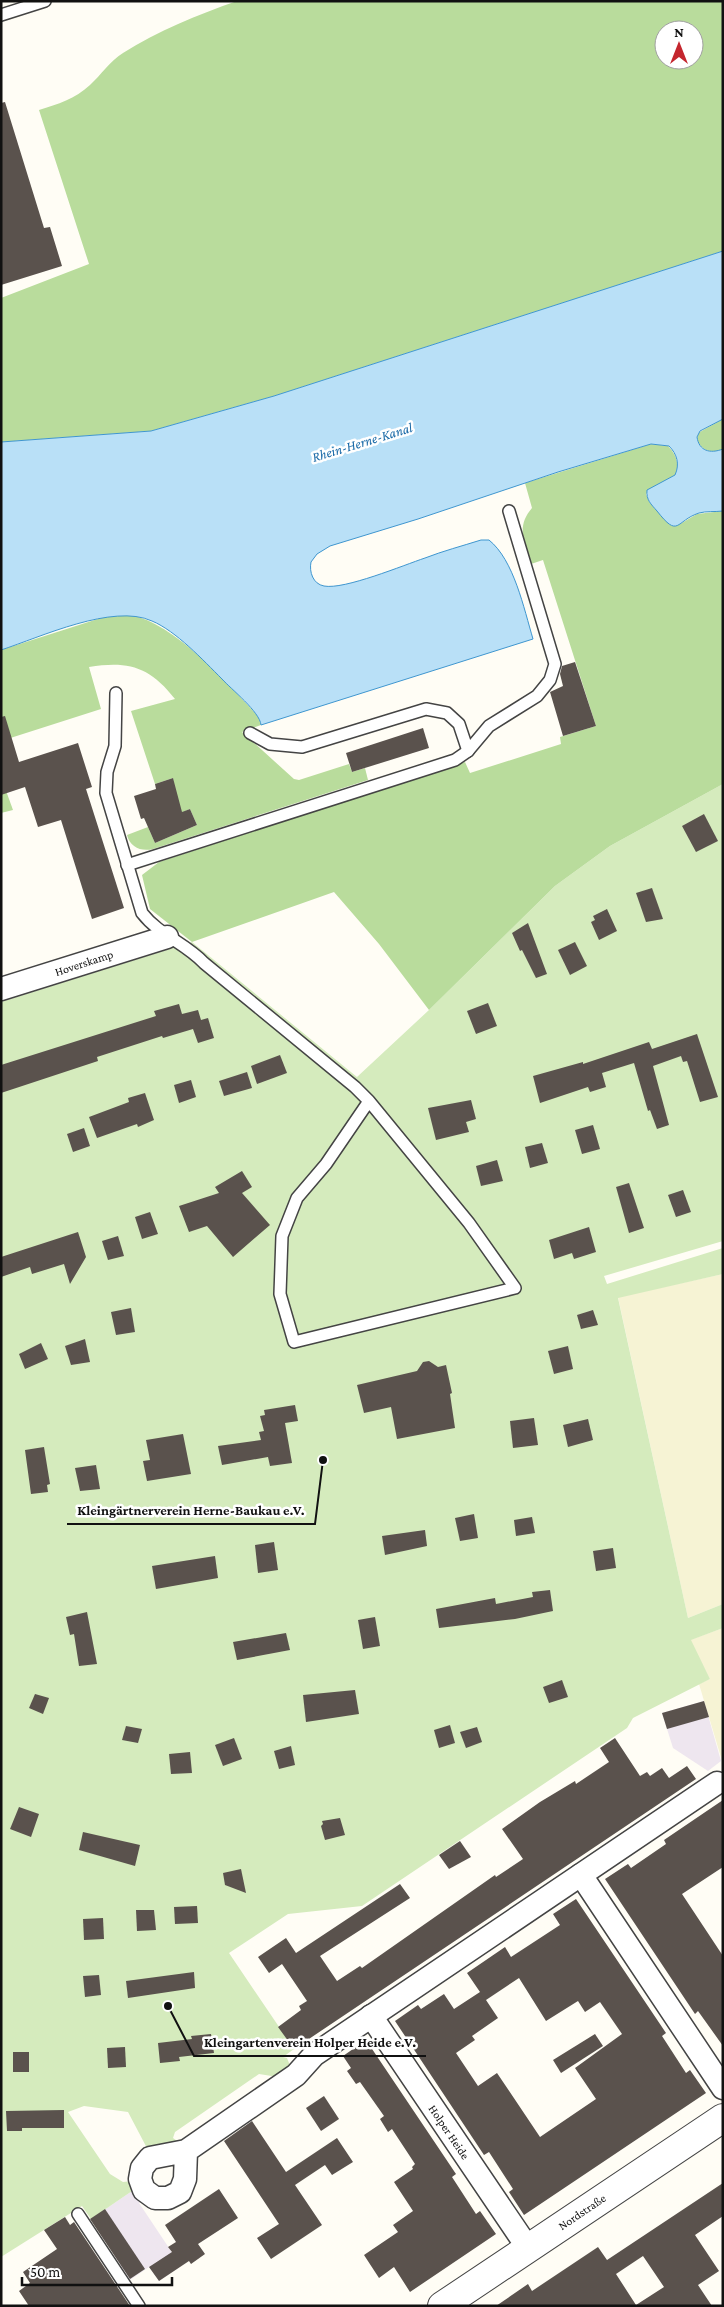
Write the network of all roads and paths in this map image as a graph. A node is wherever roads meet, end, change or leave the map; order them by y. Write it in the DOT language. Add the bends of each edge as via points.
graph roads {
  1 [pos="44,1"];
  2 [pos="1,15"];
  3 [pos="508,511"];
  4 [pos="116,693"];
  5 [pos="250,734"];
  6 [pos="468,751"];
  7 [pos="127,865"];
  8 [pos="167,936"];
  9 [pos="1,989"];
  10 [pos="369,1101"];
  11 [pos="717,1783"];
  12 [pos="581,1875"];
  13 [pos="371,2016"];
  14 [pos="723,2088"];
  15 [pos="723,2118"];
  16 [pos="186,2150"];
  17 [pos="78,2214"];
  18 [pos="528,2248"];
  19 [pos="139,2306"];
  20 [pos="442,2306"];
  1 -- 2 [label="lane"];
  3 -- 6 [label="lane" via="555,664 550,680 537,696 489,726"];
  4 -- 7 [label="lane" via="115,746 106,793"];
  5 -- 6 [label="lane" via="270,744 302,747 426,709 447,713 459,724"];
  6 -- 7 [label="lane" via="455,760"];
  7 -- 8 [label="lane" via="142,913"];
  8 -- 9 [label="street, Hoverskamp"];
  8 -- 10 [label="lane" via="193,951"];
  10 -- 10 [label="lane" via="326,1164 297,1198 282,1236 280,1294 294,1342 515,1288 470,1223"];
  11 -- 12 [label="street"];
  12 -- 13 [label="street"];
  12 -- 14 [label="street"];
  13 -- 16 [label="street" via="314,2055 296,2075"];
  13 -- 18 [label="street, Holper Heide"];
  15 -- 18 [label="street, Nordstraße"];
  17 -- 19 [label="lane"];
  18 -- 20 [label="street, Nordstraße"];
}
